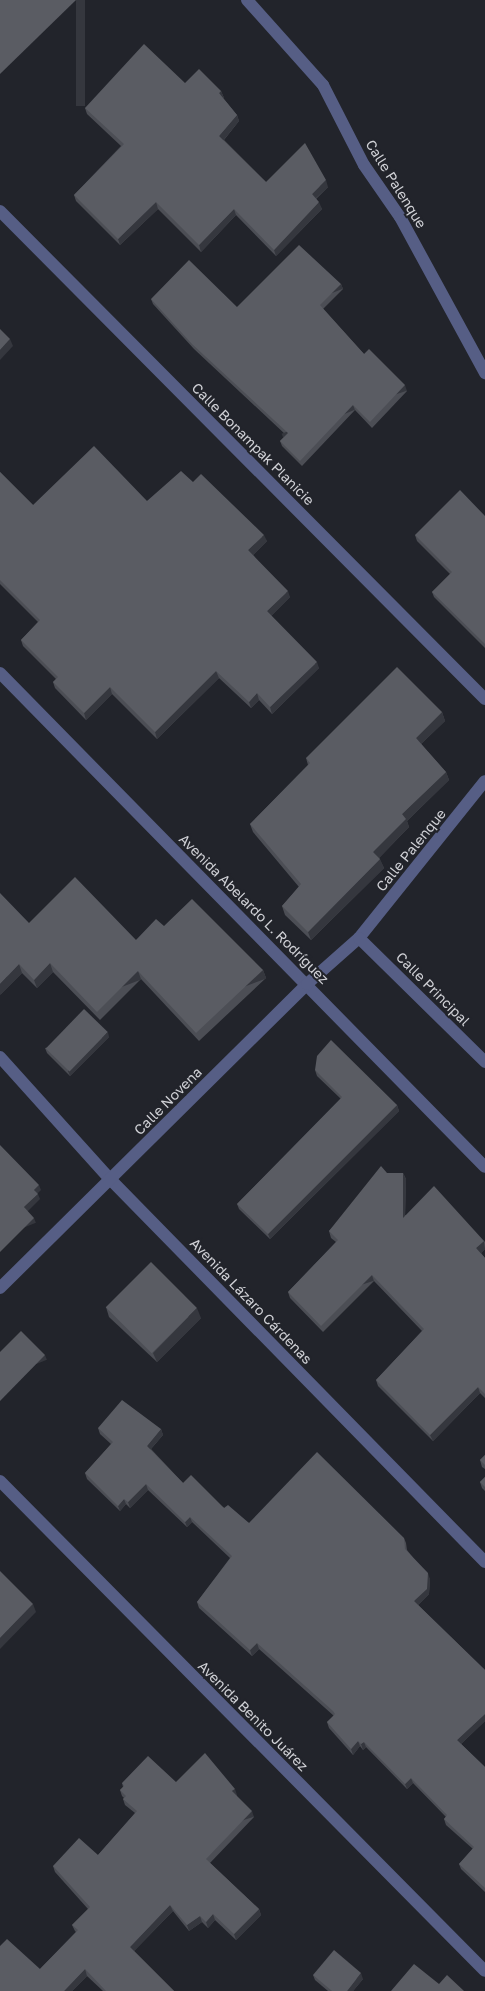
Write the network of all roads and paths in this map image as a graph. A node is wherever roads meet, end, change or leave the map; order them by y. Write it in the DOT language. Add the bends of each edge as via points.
graph roads {
  1 [pos="247,0"];
  2 [pos="0,211"];
  3 [pos="485,373"];
  4 [pos="0,673"];
  5 [pos="485,699"];
  6 [pos="485,781"];
  7 [pos="359,938"];
  8 [pos="307,984"];
  9 [pos="0,1056"];
  10 [pos="485,1062"];
  11 [pos="485,1167"];
  12 [pos="110,1179"];
  13 [pos="0,1288"];
  14 [pos="0,1481"];
  15 [pos="485,1562"];
  16 [pos="485,1971"];
  1 -- 3 [label="street, Calle Palenque" via="323,85 364,165 400,217"];
  2 -- 5 [label="street, Calle Bonampak Planicie"];
  4 -- 8 [label="street, Avenida Abelardo L. Rodríguez"];
  6 -- 7 [label="street, Calle Palenque"];
  7 -- 8 [label="street, Calle Novena"];
  7 -- 10 [label="street, Calle Principal"];
  8 -- 11 [label="street, Avenida Abelardo L. Rodríguez"];
  8 -- 12 [label="street, Calle Novena"];
  9 -- 12 [label="street, Avenida Lázaro Cárdenas"];
  12 -- 13 [label="street, Calle Novena"];
  12 -- 15 [label="street, Avenida Lázaro Cárdenas"];
  14 -- 16 [label="street, Avenida Benito Juárez"];
}
